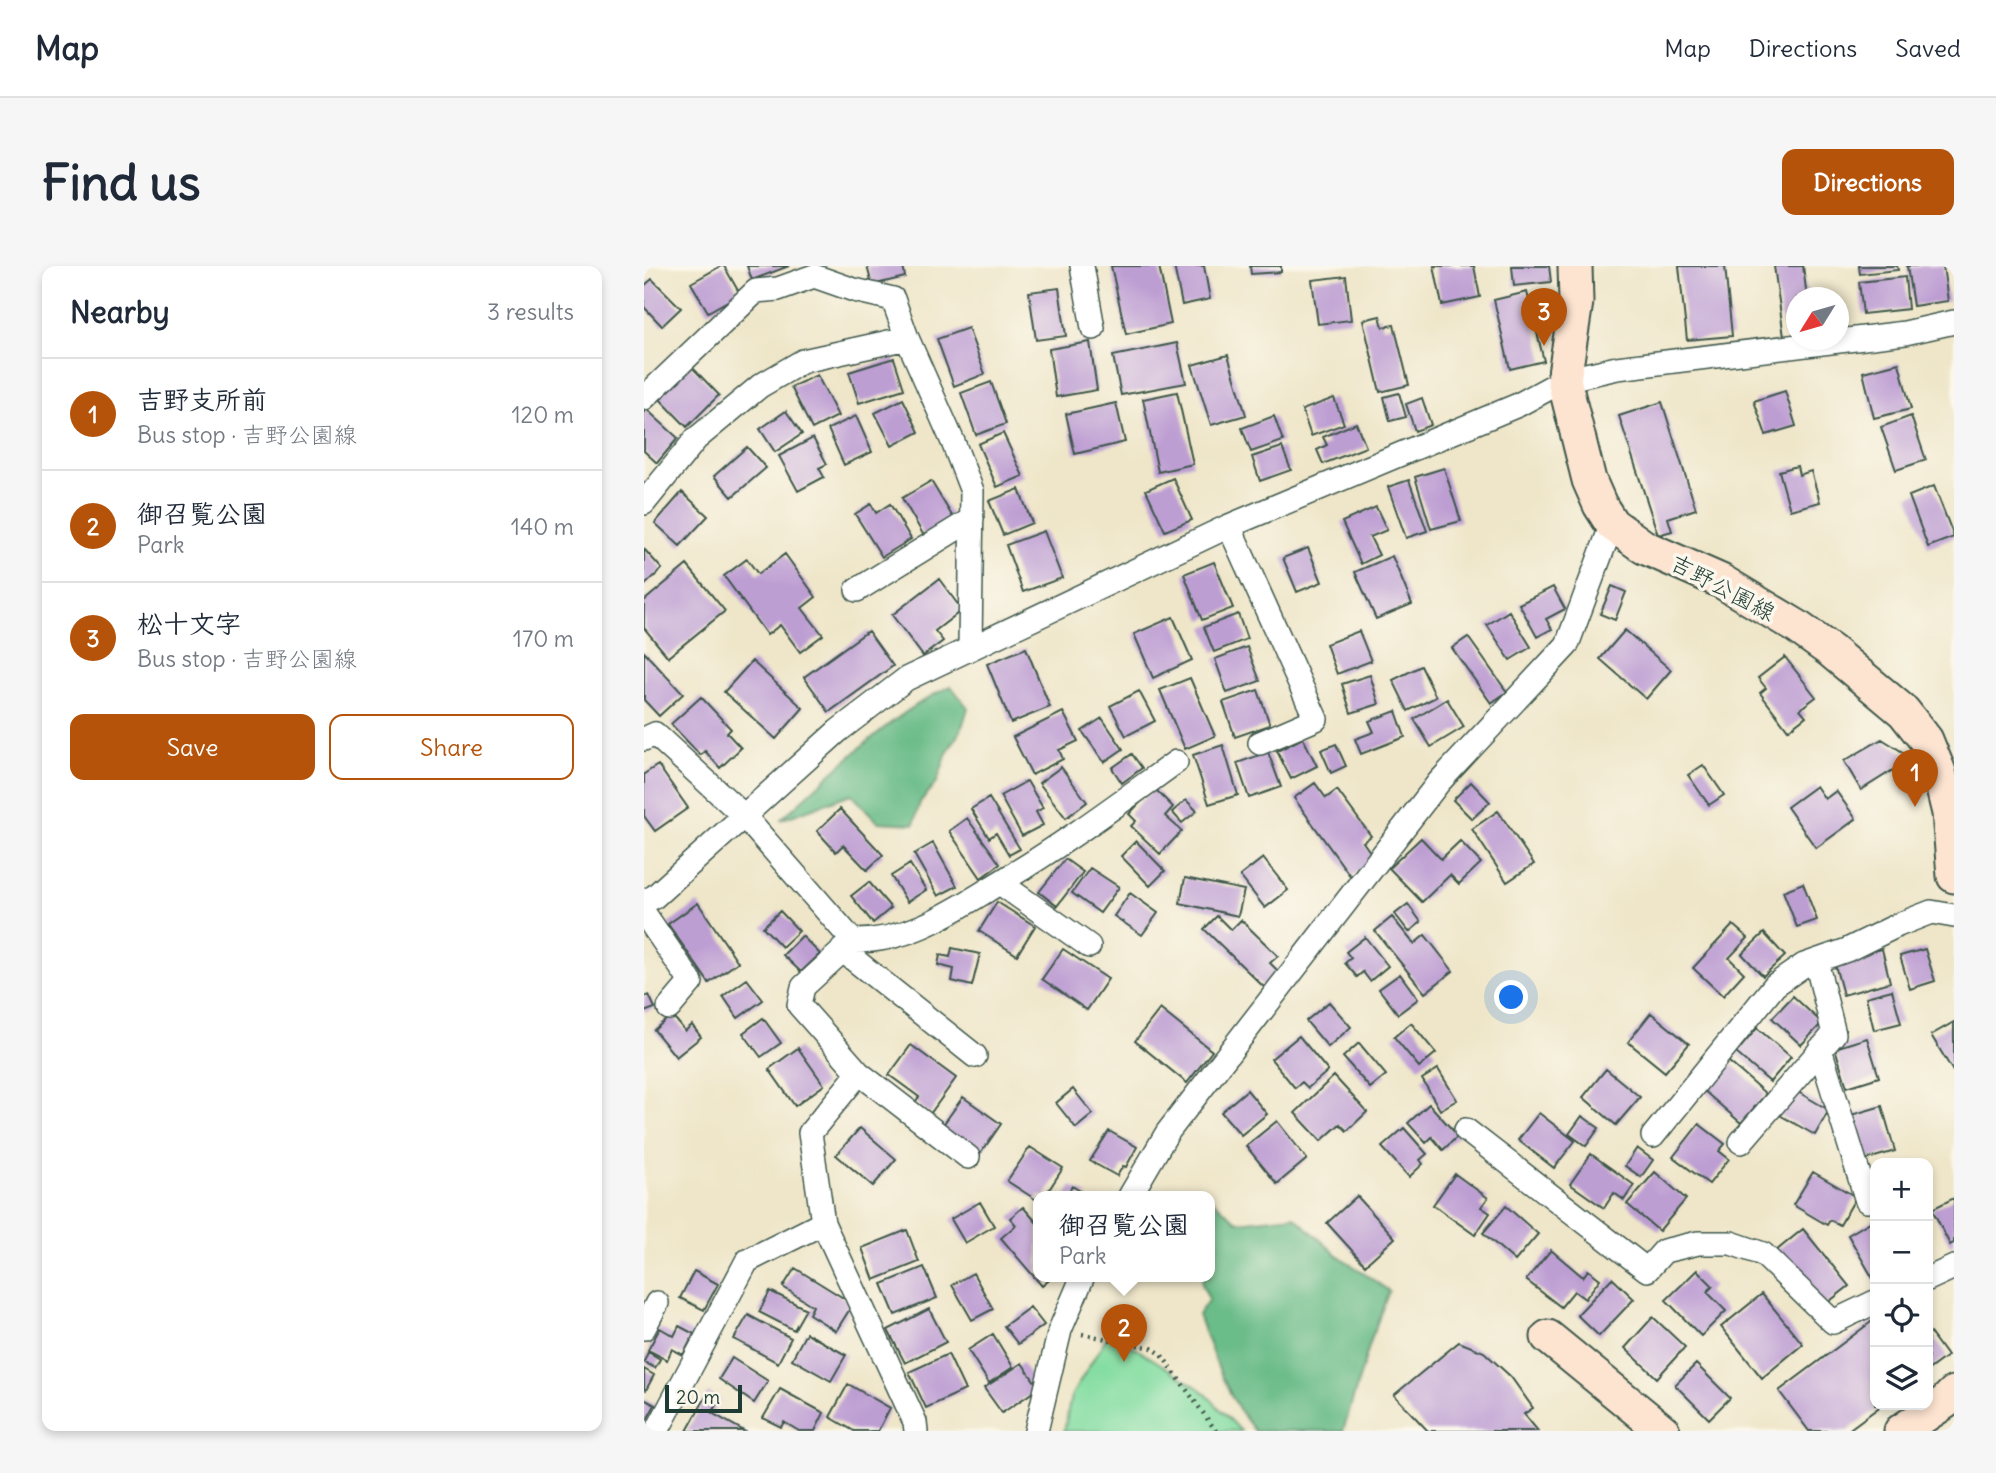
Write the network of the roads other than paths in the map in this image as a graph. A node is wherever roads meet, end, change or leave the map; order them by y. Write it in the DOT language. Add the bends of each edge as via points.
graph roads {
  1 [pos="1082,266"];
  2 [pos="1575,266"];
  3 [pos="1954,321"];
  4 [pos="1094,328"];
  5 [pos="907,338"];
  6 [pos="1564,380"];
  7 [pos="644,398"];
  8 [pos="644,502"];
  9 [pos="972,519"];
  10 [pos="1612,524"];
  11 [pos="1229,526"];
  12 [pos="857,590"];
  13 [pos="971,648"];
  14 [pos="644,739"];
  15 [pos="1260,744"];
  16 [pos="1176,762"];
  17 [pos="1952,813"];
  18 [pos="744,816"];
  19 [pos="1954,876"];
  20 [pos="1000,883"];
  21 [pos="644,901"];
  22 [pos="644,913"];
  23 [pos="1954,916"];
  24 [pos="847,946"];
  25 [pos="1088,946"];
  26 [pos="1816,961"];
  27 [pos="669,1008"];
  28 [pos="1820,1049"];
  29 [pos="975,1056"];
  30 [pos="859,1073"];
  31 [pos="1466,1130"];
  32 [pos="1653,1136"];
  33 [pos="1741,1142"];
  34 [pos="968,1157"];
  35 [pos="1133,1191"];
  36 [pos="1867,1201"];
  37 [pos="823,1223"];
  38 [pos="1954,1267"];
  39 [pos="1933,1277"];
  40 [pos="1080,1282"];
  41 [pos="657,1303"];
  42 [pos="1870,1305"];
  43 [pos="644,1328"];
  44 [pos="1548,1337"];
  45 [pos="1954,1393"];
  46 [pos="657,1431"];
  47 [pos="916,1431"];
  48 [pos="1036,1431"];
  49 [pos="1663,1431"];
  50 [pos="1901,1431"];
  1 -- 4 [label="street"];
  2 -- 6 [label="main road, 吉野公園線" via="1576,302"];
  3 -- 6 [label="street" via="1905,333 1617,368"];
  5 -- 7 [label="street" via="893,299 814,276 778,289 756,291"];
  5 -- 8 [label="street" via="803,362 760,386 696,439"];
  5 -- 9 [label="street" via="972,491"];
  6 -- 10 [label="main road, 吉野公園線" via="1589,480"];
  6 -- 11 [label="street" via="1518,405"];
  9 -- 12 [label="street"];
  9 -- 13 [label="street"];
  10 -- 17 [label="main road, 吉野公園線" via="1644,547 1721,581 1796,626 1904,712 1926,740"];
  10 -- 35 [label="street" via="1567,645 1439,782 1167,1133"];
  11 -- 13 [label="street"];
  11 -- 15 [label="street" via="1316,719"];
  13 -- 18 [label="street" via="896,687 838,731"];
  14 -- 18 [label="street" via="655,734"];
  16 -- 20 [label="street"];
  17 -- 19 [label="main road, 吉野公園線"];
  18 -- 21 [label="street"];
  18 -- 24 [label="street"];
  20 -- 24 [label="street" via="935,922"];
  20 -- 25 [label="street"];
  22 -- 27 [label="street" via="691,982"];
  23 -- 26 [label="street" via="1931,912"];
  24 -- 29 [label="street"];
  24 -- 30 [label="street" via="803,987 799,1005"];
  26 -- 28 [label="street" via="1834,1034"];
  26 -- 32 [label="street" via="1775,985"];
  28 -- 33 [label="street"];
  28 -- 36 [label="street"];
  30 -- 34 [label="street"];
  30 -- 37 [label="street" via="810,1133"];
  31 -- 42 [label="street" via="1647,1270 1664,1251 1698,1243 1731,1243 1763,1254 1833,1322"];
  37 -- 46 [label="street" via="747,1261"];
  37 -- 47 [label="street"];
  38 -- 39 [label="street"];
  40 -- 48 [label="street" via="1060,1329"];
  41 -- 43 [label="street"];
  44 -- 49 [label="main road"];
  45 -- 50 [label="main road"];
}
